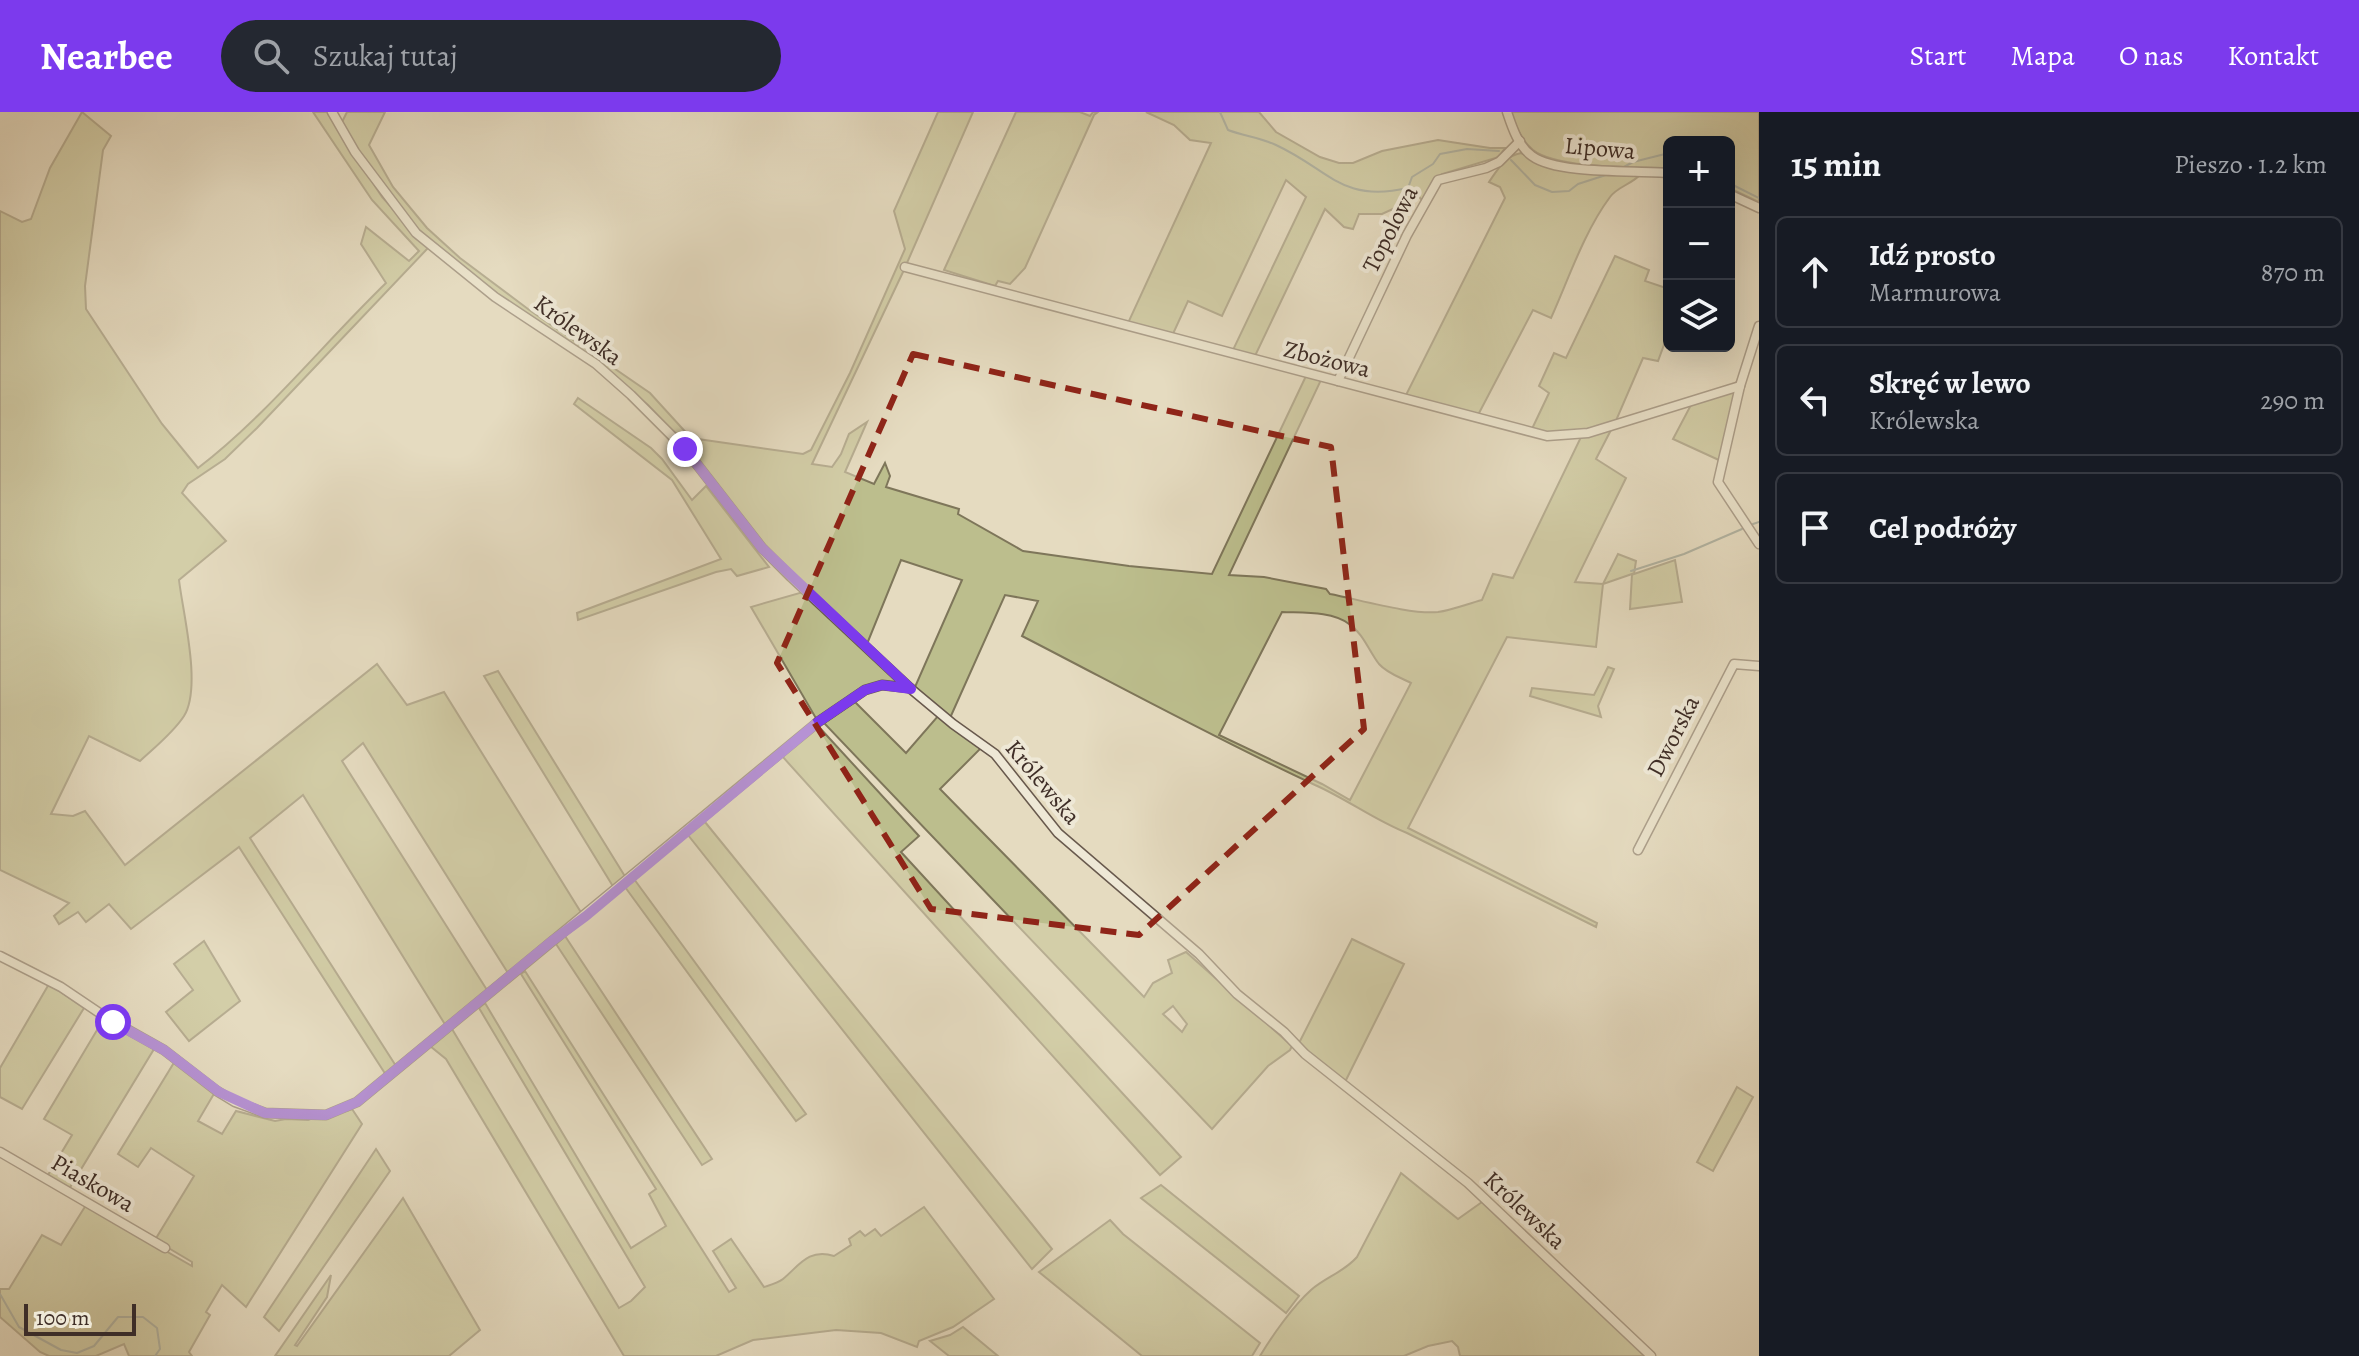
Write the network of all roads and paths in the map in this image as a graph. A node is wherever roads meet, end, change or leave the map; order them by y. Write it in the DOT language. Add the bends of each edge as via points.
graph roads {
  1 [pos="332,112"];
  2 [pos="1507,112"];
  3 [pos="1520,141"];
  4 [pos="1663,173"];
  5 [pos="1735,197"];
  6 [pos="1759,208"];
  7 [pos="905,267"];
  8 [pos="1759,326"];
  9 [pos="1338,381"];
  10 [pos="1740,386"];
  11 [pos="1759,544"];
  12 [pos="1759,666"];
  13 [pos="911,689"];
  14 [pos="1638,850"];
  15 [pos="0,956"];
  16 [pos="0,1152"];
  17 [pos="165,1248"];
  18 [pos="1651,1356"];
  1 -- 13 [label="street, Królewska" via="416,233 631,395 685,449 762,548"];
  2 -- 3 [label="street"];
  3 -- 4 [label="street, Lipowa" via="1533,157 1557,165"];
  3 -- 9 [label="street, Topolowa" via="1499,162 1438,180"];
  5 -- 6 [label="street"];
  7 -- 9 [label="street, Zbożowa"];
  8 -- 10 [label="street"];
  9 -- 10 [label="street, Zbożowa" via="1528,433 1563,437"];
  10 -- 11 [label="street" via="1718,482"];
  12 -- 14 [label="street, Dworska" via="1734,664"];
  13 -- 15 [label="street" via="882,685 865,690 818,722 357,1102 326,1115 265,1113 235,1102 164,1050"];
  13 -- 18 [label="street, Królewska" via="995,754 1067,842 1199,954 1305,1054 1468,1183"];
  16 -- 17 [label="street, Piaskowa"];
}
